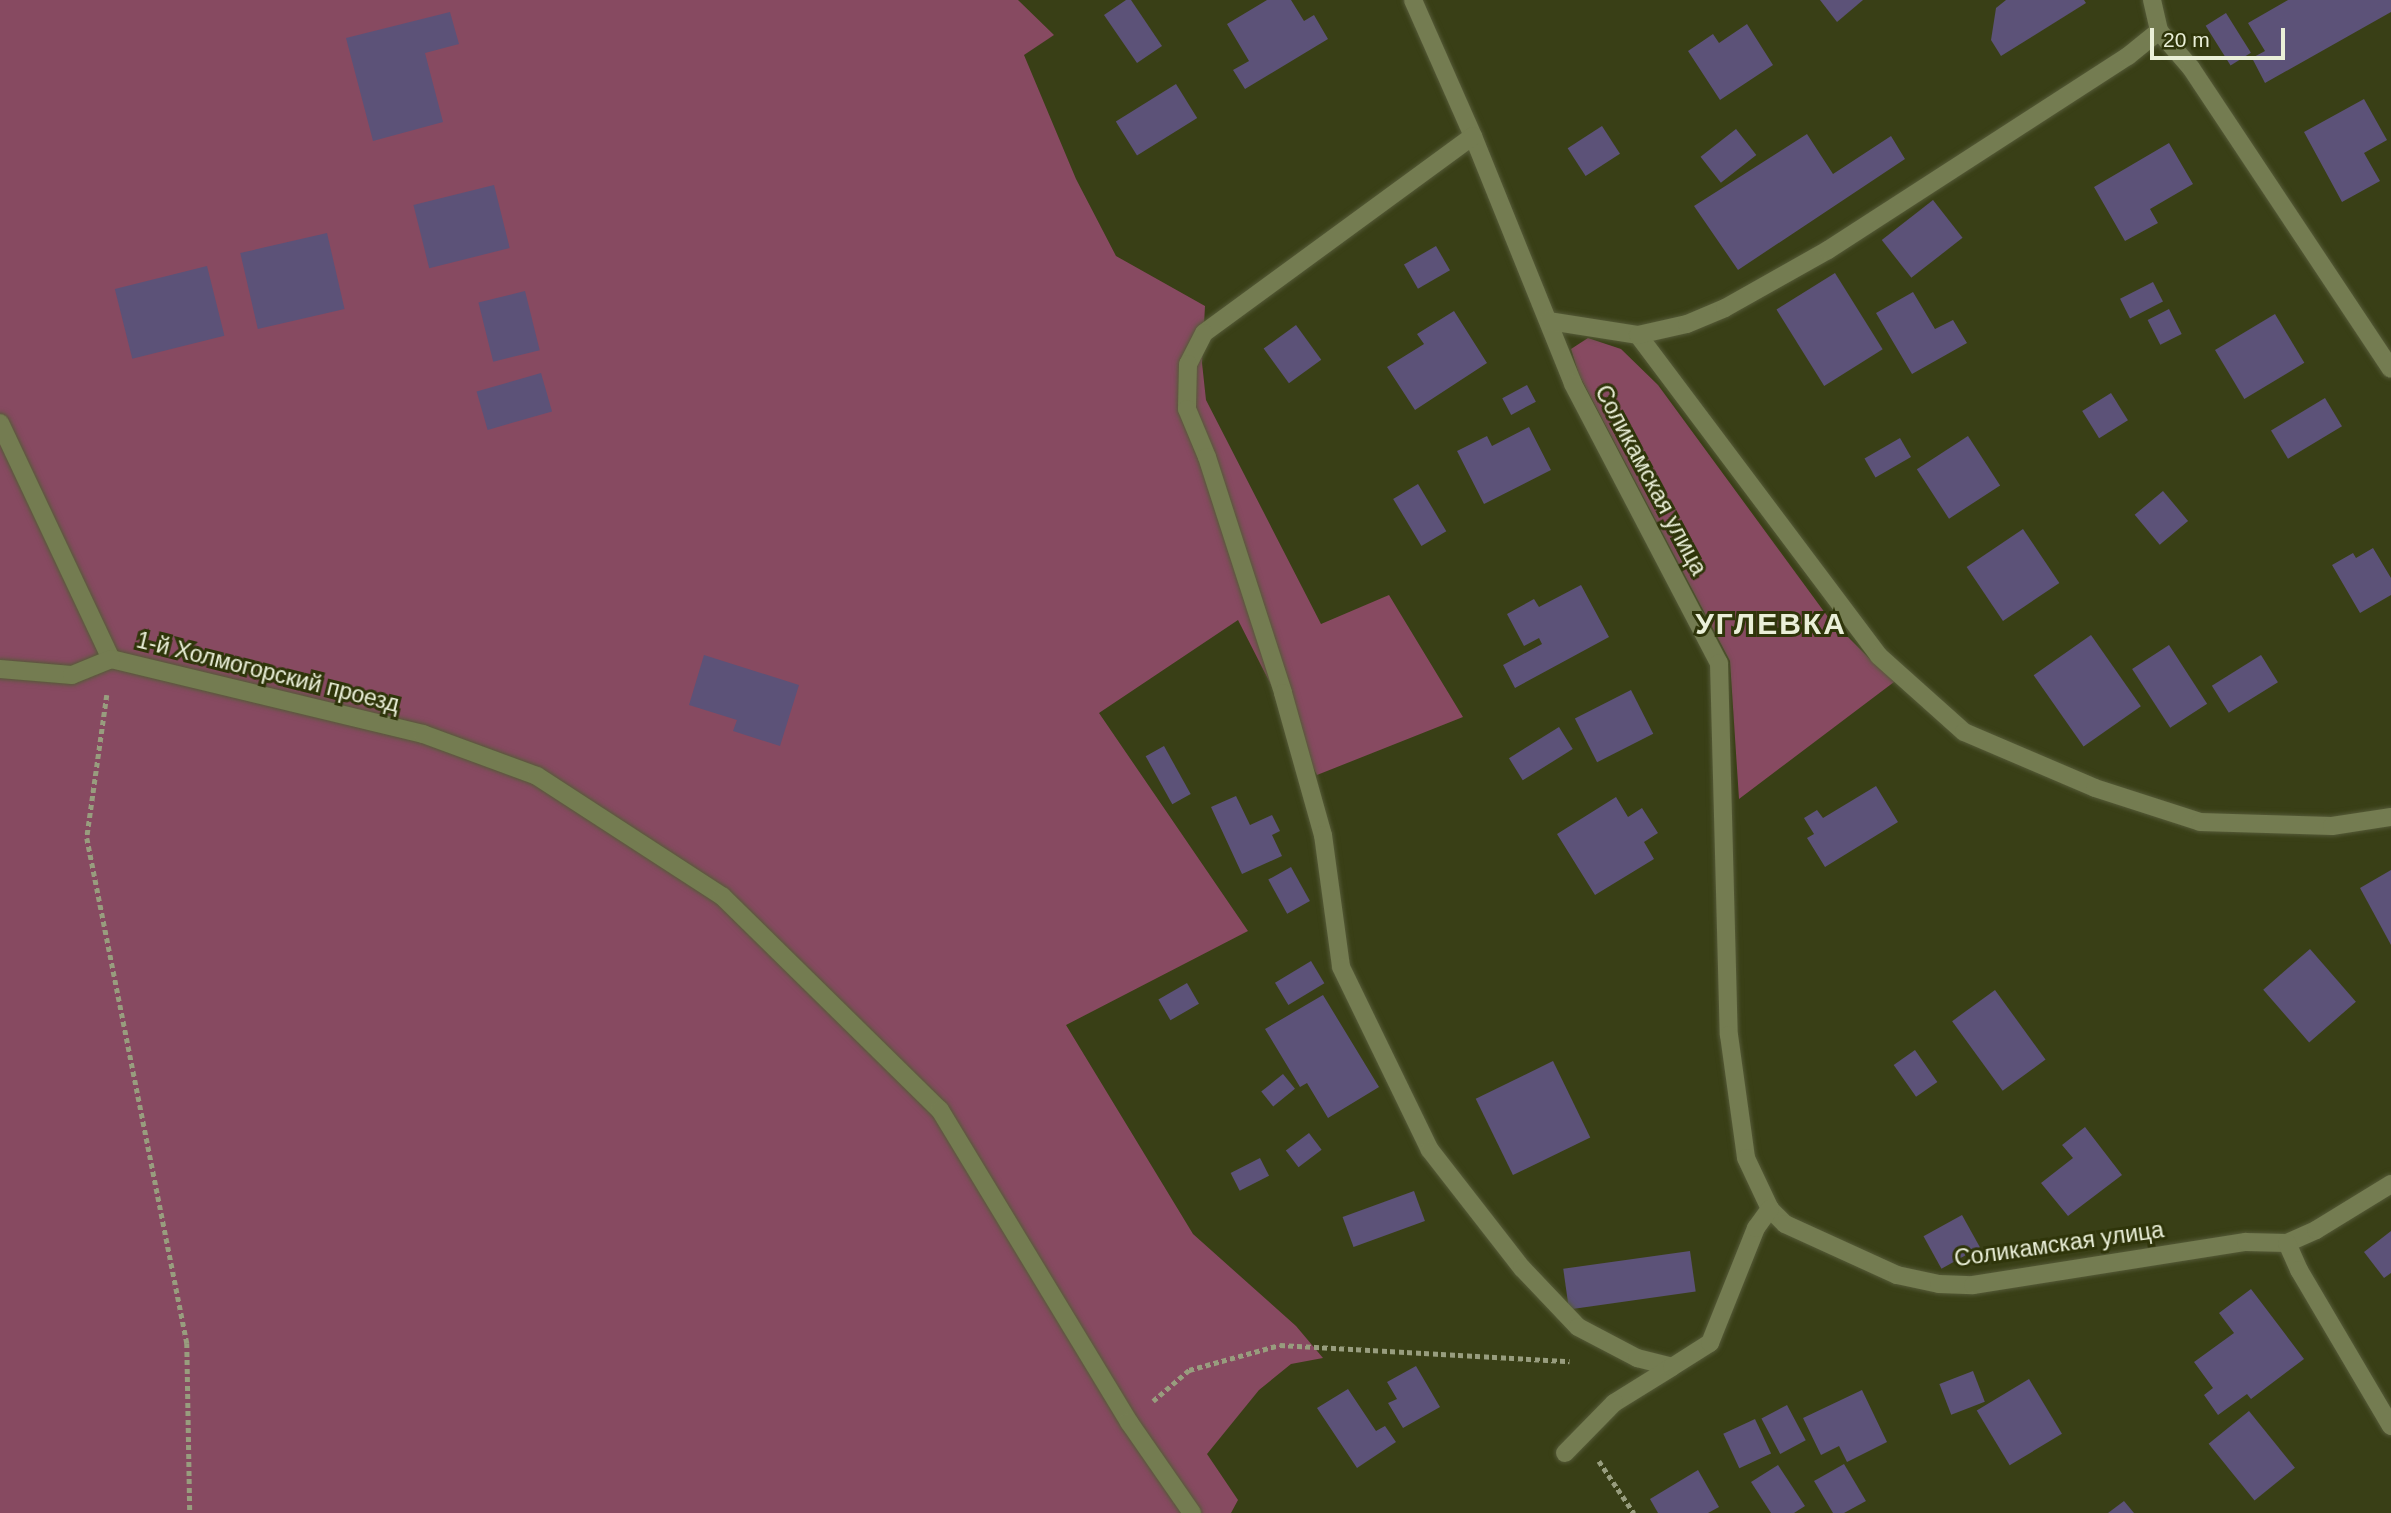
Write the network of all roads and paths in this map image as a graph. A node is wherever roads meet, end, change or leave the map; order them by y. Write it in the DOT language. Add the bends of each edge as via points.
graph roads {
  1 [pos="1413,0"];
  2 [pos="2152,0"];
  3 [pos="2159,31"];
  4 [pos="1473,135"];
  5 [pos="1549,321"];
  6 [pos="1638,335"];
  7 [pos="2391,369"];
  8 [pos="0,423"];
  9 [pos="111,659"];
  10 [pos="0,669"];
  11 [pos="2391,817"];
  12 [pos="2391,1184"];
  13 [pos="1770,1209"];
  14 [pos="2287,1243"];
  15 [pos="1577,1362"];
  16 [pos="1672,1367"];
  17 [pos="1129,1422"];
  18 [pos="2391,1426"];
  19 [pos="1582,1436"];
  20 [pos="1565,1453"];
  21 [pos="190,1513"];
  22 [pos="1192,1513"];
  23 [pos="1634,1513"];
  1 -- 4 [label="street, Соликамская улица"];
  2 -- 3 [label="street"];
  3 -- 6 [label="street" via="2128,56 1828,250 1687,324"];
  3 -- 7 [label="street" via="2191,68"];
  4 -- 5 [label="street, Соликамская улица"];
  4 -- 16 [label="street" via="1204,333 1188,364 1187,409 1207,457 1283,692 1323,835 1341,967 1430,1150 1522,1269 1578,1327 1637,1358"];
  5 -- 6 [label="street"];
  5 -- 13 [label="street, Соликамская улица" via="1573,384 1719,663 1729,1035 1746,1158"];
  6 -- 11 [label="street" via="1879,656 1964,732 2095,788 2200,822 2332,826"];
  8 -- 9 [label="street, 1-й Холмогорский проезд"];
  9 -- 10 [label="street" via="72,675"];
  9 -- 17 [label="street, 1-й Холмогорский проезд" via="423,734 537,776 722,896 940,1110"];
  9 -- 21 [label="path" via="87,838 187,1343"];
  12 -- 14 [label="street, Соликамская улица"];
  13 -- 14 [label="street, Соликамская улица" via="1785,1224 1897,1275 1939,1284 1973,1285 2246,1242"];
  13 -- 16 [label="street" via="1756,1227 1710,1343"];
  14 -- 18 [label="street"];
  15 -- 17 [label="path" via="1280,1345 1189,1370"];
  16 -- 19 [label="street" via="1614,1403"];
  17 -- 22 [label="street"];
  19 -- 20 [label="street"];
  19 -- 23 [label="path"];
}
